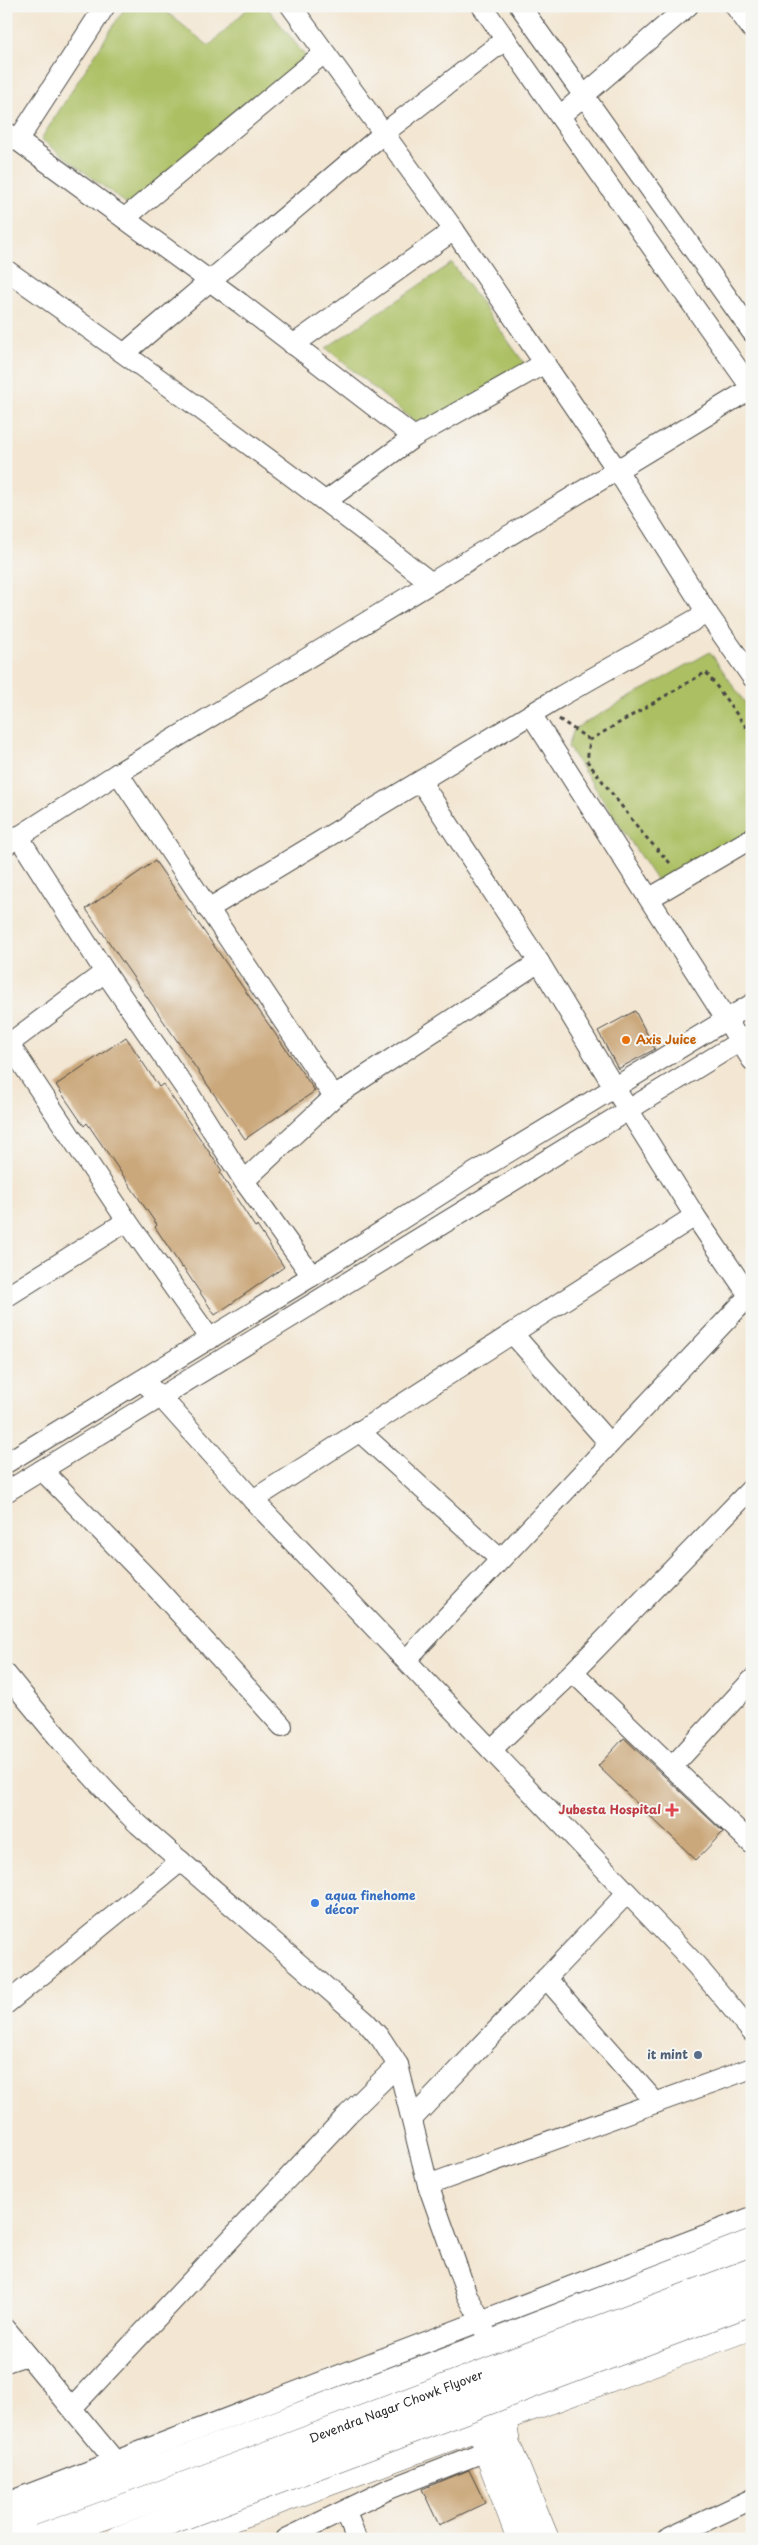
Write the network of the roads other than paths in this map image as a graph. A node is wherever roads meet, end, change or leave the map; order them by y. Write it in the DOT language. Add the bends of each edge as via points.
graph roads {
  1 [pos="105,6"];
  2 [pos="291,6"];
  3 [pos="482,6"];
  4 [pos="520,6"];
  5 [pos="688,6"];
  6 [pos="735,6"];
  7 [pos="752,29"];
  8 [pos="506,39"];
  9 [pos="324,52"];
  10 [pos="583,98"];
  11 [pos="560,116"];
  12 [pos="384,133"];
  13 [pos="12,136"];
  14 [pos="125,218"];
  15 [pos="454,230"];
  16 [pos="6,270"];
  17 [pos="209,282"];
  18 [pos="752,332"];
  19 [pos="293,345"];
  20 [pos="125,353"];
  21 [pos="545,363"];
  22 [pos="751,388"];
  23 [pos="414,437"];
  24 [pos="616,470"];
  25 [pos="326,500"];
  26 [pos="430,582"];
  27 [pos="707,614"];
  28 [pos="752,677"];
  29 [pos="537,711"];
  30 [pos="118,773"];
  31 [pos="422,782"];
  32 [pos="752,838"];
  33 [pos="12,840"];
  34 [pos="650,898"];
  35 [pos="208,909"];
  36 [pos="539,962"];
  37 [pos="104,972"];
  38 [pos="752,1004"];
  39 [pos="726,1020"];
  40 [pos="745,1037"];
  41 [pos="8,1045"];
  42 [pos="752,1060"];
  43 [pos="614,1087"];
  44 [pos="334,1097"];
  45 [pos="627,1108"];
  46 [pos="244,1181"];
  47 [pos="695,1216"];
  48 [pos="127,1221"];
  49 [pos="312,1276"];
  50 [pos="6,1297"];
  51 [pos="750,1298"];
  52 [pos="514,1334"];
  53 [pos="210,1339"];
  54 [pos="142,1381"];
  55 [pos="160,1396"];
  56 [pos="359,1431"];
  57 [pos="609,1443"];
  58 [pos="6,1463"];
  59 [pos="42,1470"];
  60 [pos="752,1488"];
  61 [pos="6,1492"];
  62 [pos="253,1500"];
  63 [pos="500,1559"];
  64 [pos="406,1660"];
  65 [pos="573,1672"];
  66 [pos="6,1674"];
  67 [pos="752,1680"];
  68 [pos="282,1726"];
  69 [pos="491,1750"];
  70 [pos="672,1767"];
  71 [pos="752,1844"];
  72 [pos="181,1861"];
  73 [pos="628,1893"];
  74 [pos="546,1978"];
  75 [pos="6,2004"];
  76 [pos="752,2032"];
  77 [pos="398,2066"];
  78 [pos="752,2068"];
  79 [pos="656,2103"];
  80 [pos="413,2118"];
  81 [pos="428,2185"];
  82 [pos="752,2217"];
  83 [pos="752,2242"];
  84 [pos="752,2272"];
  85 [pos="752,2302"];
  86 [pos="752,2325"];
  87 [pos="6,2329"];
  88 [pos="475,2336"];
  89 [pos="27,2355"];
  90 [pos="6,2362"];
  91 [pos="73,2407"];
  92 [pos="495,2434"];
  93 [pos="116,2462"];
  94 [pos="752,2498"];
  95 [pos="6,2503"];
  96 [pos="346,2511"];
  97 [pos="6,2526"];
  98 [pos="40,2539"];
  99 [pos="121,2539"];
  100 [pos="173,2539"];
  101 [pos="286,2539"];
  102 [pos="356,2539"];
  103 [pos="521,2539"];
  104 [pos="545,2539"];
  105 [pos="667,2539"];
  1 -- 13 [label="street"];
  2 -- 9 [label="street"];
  3 -- 8 [label="street"];
  4 -- 10 [label="street"];
  5 -- 10 [label="street"];
  6 -- 7 [label="street"];
  8 -- 11 [label="street"];
  8 -- 12 [label="street"];
  9 -- 12 [label="street"];
  9 -- 14 [label="street"];
  10 -- 11 [label="street"];
  10 -- 18 [label="street"];
  11 -- 22 [label="street"];
  12 -- 15 [label="street"];
  12 -- 17 [label="street"];
  13 -- 14 [label="street"];
  14 -- 17 [label="street"];
  15 -- 19 [label="street"];
  15 -- 21 [label="street"];
  16 -- 20 [label="street"];
  17 -- 19 [label="street"];
  17 -- 20 [label="street"];
  19 -- 23 [label="street"];
  20 -- 25 [label="street"];
  21 -- 23 [label="street"];
  21 -- 24 [label="street"];
  22 -- 24 [label="street"];
  23 -- 25 [label="street"];
  24 -- 26 [label="street"];
  24 -- 27 [label="street"];
  25 -- 26 [label="street"];
  26 -- 30 [label="street"];
  27 -- 28 [label="street"];
  27 -- 29 [label="street"];
  29 -- 31 [label="street"];
  29 -- 34 [label="street"];
  30 -- 33 [label="street"];
  30 -- 35 [label="street"];
  31 -- 35 [label="street"];
  31 -- 36 [label="street"];
  32 -- 34 [label="street"];
  33 -- 37 [label="street"];
  34 -- 39 [label="street"];
  35 -- 44 [label="street"];
  36 -- 43 [label="street"];
  36 -- 44 [label="street"];
  37 -- 41 [label="street"];
  37 -- 46 [label="street" via="190,1095"];
  38 -- 39 [label="street"];
  39 -- 40 [label="street"];
  39 -- 43 [label="street"];
  40 -- 42 [label="street"];
  40 -- 45 [label="street"];
  41 -- 48 [label="street"];
  43 -- 45 [label="street"];
  43 -- 49 [label="street"];
  44 -- 46 [label="street"];
  45 -- 47 [label="street"];
  45 -- 55 [label="street"];
  46 -- 49 [label="street"];
  47 -- 51 [label="street"];
  47 -- 52 [label="street"];
  48 -- 50 [label="street"];
  48 -- 53 [label="street"];
  49 -- 53 [label="street"];
  51 -- 57 [label="street"];
  52 -- 56 [label="street"];
  52 -- 57 [label="street"];
  53 -- 54 [label="street"];
  54 -- 55 [label="street"];
  54 -- 58 [label="street"];
  55 -- 59 [label="street"];
  55 -- 62 [label="street"];
  56 -- 62 [label="street"];
  56 -- 63 [label="street"];
  57 -- 63 [label="street"];
  59 -- 61 [label="street"];
  59 -- 68 [label="street" via="152,1583"];
  60 -- 65 [label="street"];
  62 -- 64 [label="street"];
  63 -- 64 [label="street"];
  64 -- 69 [label="street"];
  65 -- 69 [label="street"];
  65 -- 70 [label="street"];
  66 -- 72 [label="street" via="104,1790"];
  67 -- 70 [label="street"];
  69 -- 73 [label="street"];
  70 -- 71 [label="street"];
  72 -- 75 [label="street"];
  72 -- 77 [label="street" via="366,2022"];
  73 -- 74 [label="street"];
  73 -- 76 [label="street" via="696,1965"];
  74 -- 79 [label="street"];
  74 -- 80 [label="street"];
  77 -- 80 [label="street"];
  77 -- 91 [label="street" via="348,2114"];
  78 -- 79 [label="street"];
  79 -- 81 [label="street"];
  80 -- 81 [label="street"];
  81 -- 88 [label="street" via="466,2295"];
  82 -- 88 [label="street"];
  83 -- 88 [label="main road"];
  84 -- 98 [label="main road, Devendra Nagar Chowk Flyover, bridge"];
  85 -- 99 [label="main road, bridge"];
  86 -- 92 [label="main road"];
  87 -- 89 [label="street"];
  88 -- 92 [label="main road"];
  88 -- 93 [label="street"];
  88 -- 97 [label="main road"];
  89 -- 90 [label="street"];
  89 -- 91 [label="street"];
  91 -- 93 [label="street"];
  92 -- 96 [label="street"];
  92 -- 100 [label="main road"];
  92 -- 103 [label="main road"];
  92 -- 104 [label="main road"];
  93 -- 95 [label="street"];
  94 -- 105 [label="street"];
  96 -- 101 [label="street"];
  96 -- 102 [label="street"];
}
